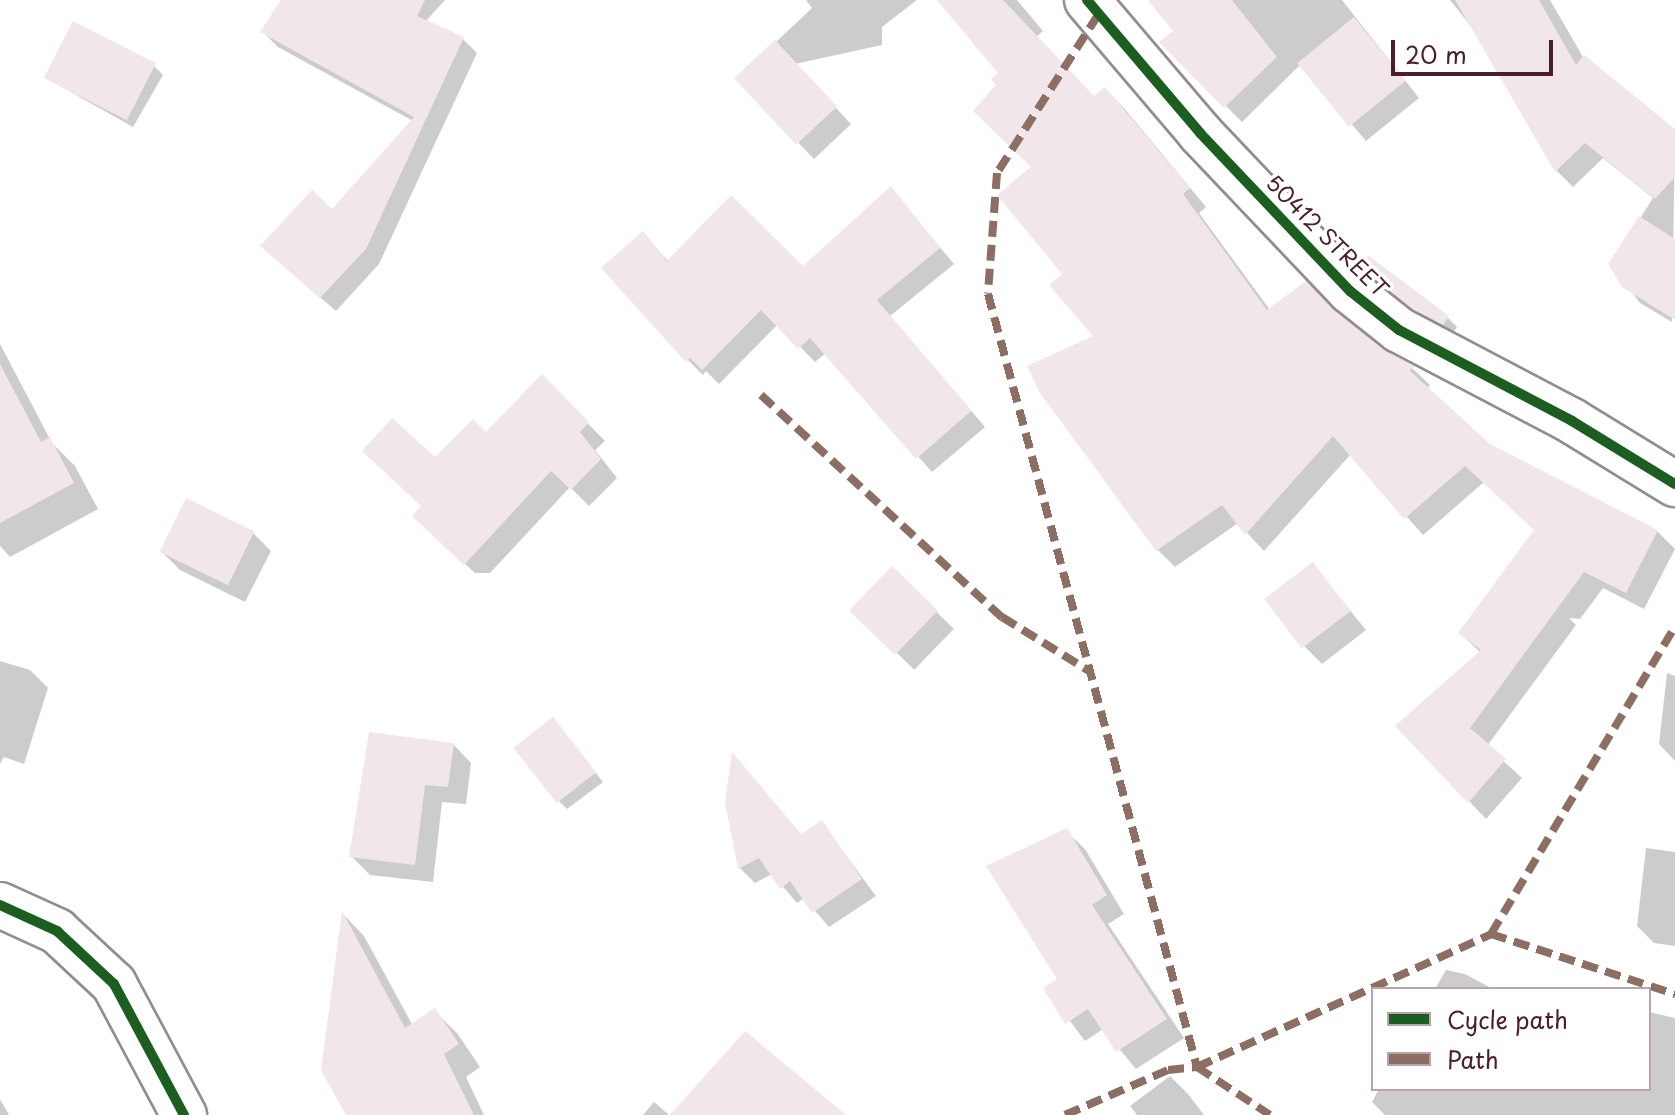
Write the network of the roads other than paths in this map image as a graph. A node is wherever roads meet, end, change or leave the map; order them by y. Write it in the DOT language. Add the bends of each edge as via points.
graph roads {
  1 [pos="1098,5"];
  2 [pos="1675,484"];
  3 [pos="0,905"];
  4 [pos="184,1115"];
  1 -- 2 [label="street, 50412 STREET" via="1350,291 1399,330 1572,421"];
  3 -- 4 [label="street" via="57,931 114,984"];
}
